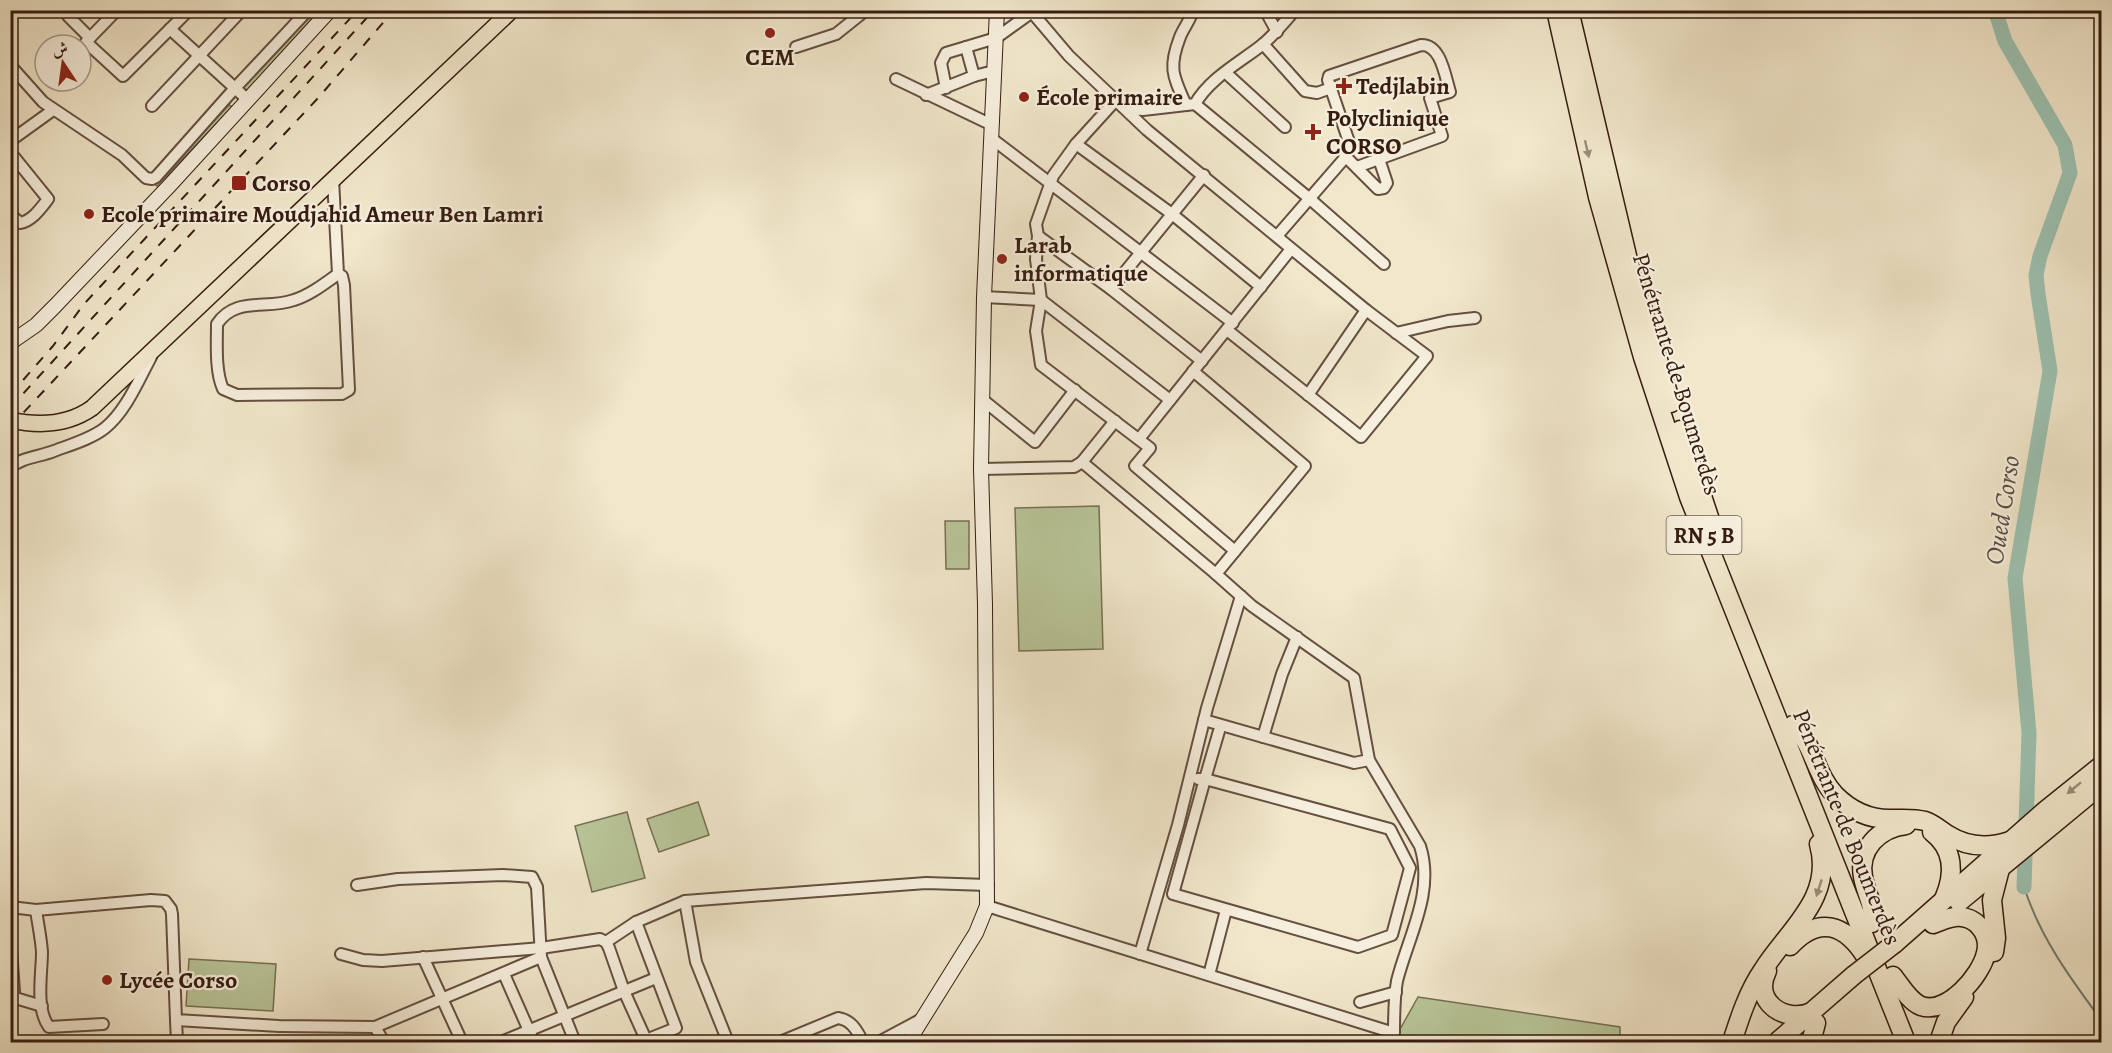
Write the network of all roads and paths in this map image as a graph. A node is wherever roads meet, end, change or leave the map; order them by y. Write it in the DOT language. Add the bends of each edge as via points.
graph roads {
  1 [pos="117,10"];
  2 [pos="189,10"];
  3 [pos="242,10"];
  4 [pos="308,10"];
  5 [pos="330,10"];
  6 [pos="512,10"];
  7 [pos="866,10"];
  8 [pos="997,10"];
  9 [pos="1193,10"];
  10 [pos="1265,10"];
  11 [pos="1295,10"];
  12 [pos="1556,10"];
  13 [pos="1569,10"];
  14 [pos="1032,11"];
  15 [pos="68,16"];
  16 [pos="170,29"];
  17 [pos="1277,32"];
  18 [pos="79,33"];
  19 [pos="93,36"];
  20 [pos="996,38"];
  21 [pos="1263,44"];
  22 [pos="796,46"];
  23 [pos="966,47"];
  24 [pos="93,49"];
  25 [pos="200,57"];
  26 [pos="10,64"];
  27 [pos="994,71"];
  28 [pos="1226,73"];
  29 [pos="974,76"];
  30 [pos="896,79"];
  31 [pos="946,87"];
  32 [pos="235,88"];
  33 [pos="1331,88"];
  34 [pos="926,95"];
  35 [pos="248,100"];
  36 [pos="1116,100"];
  37 [pos="1190,105"];
  38 [pos="152,106"];
  39 [pos="1126,109"];
  40 [pos="53,110"];
  41 [pos="1285,127"];
  42 [pos="992,131"];
  43 [pos="10,141"];
  44 [pos="1076,144"];
  45 [pos="10,152"];
  46 [pos="1345,156"];
  47 [pos="1379,159"];
  48 [pos="1357,167"];
  49 [pos="1204,175"];
  50 [pos="333,179"];
  51 [pos="1051,182"];
  52 [pos="1310,199"];
  53 [pos="10,214"];
  54 [pos="1172,214"];
  55 [pos="1038,236"];
  56 [pos="1277,237"];
  57 [pos="1291,249"];
  58 [pos="1140,252"];
  59 [pos="1384,264"];
  60 [pos="338,274"];
  61 [pos="1262,286"];
  62 [pos="1111,289"];
  63 [pos="984,297"];
  64 [pos="1041,300"];
  65 [pos="1366,310"];
  66 [pos="1475,318"];
  67 [pos="1230,327"];
  68 [pos="1396,333"];
  69 [pos="10,343"];
  70 [pos="155,351"];
  71 [pos="1202,361"];
  72 [pos="1193,371"];
  73 [pos="1075,390"];
  74 [pos="1308,395"];
  75 [pos="983,400"];
  76 [pos="1170,400"];
  77 [pos="10,420"];
  78 [pos="1115,421"];
  79 [pos="1139,439"];
  80 [pos="1082,462"];
  81 [pos="10,468"];
  82 [pos="981,469"];
  83 [pos="1235,551"];
  84 [pos="1216,574"];
  85 [pos="1241,596"];
  86 [pos="1298,637"];
  87 [pos="1204,720"];
  88 [pos="1792,725"];
  89 [pos="1219,731"];
  90 [pos="1263,737"];
  91 [pos="1369,760"];
  92 [pos="2102,765"];
  93 [pos="1190,779"];
  94 [pos="1205,779"];
  95 [pos="2102,784"];
  96 [pos="1806,790"];
  97 [pos="2048,818"];
  98 [pos="2016,843"];
  99 [pos="2000,869"];
  100 [pos="357,885"];
  101 [pos="988,885"];
  102 [pos="1159,892"];
  103 [pos="1173,894"];
  104 [pos="1944,900"];
  105 [pos="685,901"];
  106 [pos="987,906"];
  107 [pos="10,907"];
  108 [pos="36,910"];
  109 [pos="1226,910"];
  110 [pos="636,922"];
  111 [pos="1872,923"];
  112 [pos="1933,924"];
  113 [pos="10,935"];
  114 [pos="606,942"];
  115 [pos="1896,948"];
  116 [pos="541,952"];
  117 [pos="341,954"];
  118 [pos="1140,954"];
  119 [pos="423,957"];
  120 [pos="504,974"];
  121 [pos="1209,975"];
  122 [pos="656,978"];
  123 [pos="1889,981"];
  124 [pos="624,991"];
  125 [pos="1396,992"];
  126 [pos="11,998"];
  127 [pos="442,999"];
  128 [pos="1360,1002"];
  129 [pos="42,1006"];
  130 [pos="564,1017"];
  131 [pos="1814,1017"];
  132 [pos="1897,1019"];
  133 [pos="176,1020"];
  134 [pos="920,1020"];
  135 [pos="103,1024"];
  136 [pos="375,1028"];
  137 [pos="530,1030"];
  138 [pos="177,1042"];
  139 [pos="384,1042"];
  140 [pos="462,1042"];
  141 [pos="501,1042"];
  142 [pos="534,1042"];
  143 [pos="575,1042"];
  144 [pos="645,1042"];
  145 [pos="728,1042"];
  146 [pos="780,1042"];
  147 [pos="863,1042"];
  148 [pos="879,1042"];
  149 [pos="908,1042"];
  150 [pos="1732,1042"];
  151 [pos="1777,1042"];
  152 [pos="1794,1042"];
  153 [pos="1810,1042"];
  154 [pos="1900,1042"];
  155 [pos="1906,1042"];
  156 [pos="1919,1042"];
  157 [pos="1939,1042"];
  1 -- 19 [label="street"];
  2 -- 16 [label="street"];
  3 -- 25 [label="street"];
  4 -- 32 [label="street"];
  5 -- 35 [label="main road"];
  6 -- 50 [label="main road"];
  7 -- 22 [label="street" via="837,34"];
  8 -- 20 [label="main road"];
  9 -- 37 [label="street" via="1172,69"];
  10 -- 17 [label="street"];
  11 -- 17 [label="street"];
  12 -- 96 [label="highway, Pénétrante de Boumerdès / RN 5 B, one-way" via="1598,197 1643,357 1689,497"];
  13 -- 88 [label="highway, Pénétrante de Boumerdès / RN 5 B" via="1628,260 1672,406 1714,531"];
  14 -- 20 [label="street"];
  14 -- 36 [label="street" via="1069,56"];
  15 -- 18 [label="street"];
  16 -- 24 [label="street" via="123,76"];
  16 -- 25 [label="street"];
  17 -- 21 [label="street"];
  20 -- 23 [label="street"];
  20 -- 27 [label="main road"];
  21 -- 28 [label="street"];
  21 -- 33 [label="street" via="1305,91 1317,93"];
  23 -- 29 [label="street"];
  23 -- 31 [label="street" via="942,57"];
  25 -- 32 [label="street"];
  25 -- 38 [label="street"];
  26 -- 40 [label="street"];
  27 -- 29 [label="street"];
  27 -- 42 [label="main road"];
  28 -- 37 [label="street"];
  28 -- 41 [label="street"];
  29 -- 31 [label="street"];
  30 -- 34 [label="street"];
  31 -- 34 [label="street"];
  32 -- 35 [label="street"];
  32 -- 40 [label="street" via="152,179"];
  33 -- 46 [label="street" via="1349,142"];
  33 -- 47 [label="street" via="1328,80 1332,74 1421,45 1436,52 1450,92 1430,98 1442,136"];
  34 -- 42 [label="street"];
  35 -- 69 [label="main road" via="36,325"];
  36 -- 39 [label="street"];
  36 -- 44 [label="street"];
  37 -- 39 [label="street"];
  37 -- 52 [label="street"];
  39 -- 49 [label="street"];
  40 -- 43 [label="street"];
  42 -- 51 [label="street"];
  42 -- 63 [label="main road"];
  44 -- 51 [label="street"];
  44 -- 54 [label="street"];
  45 -- 53 [label="street" via="48,199 25,222 20,223"];
  46 -- 48 [label="street"];
  46 -- 52 [label="street"];
  47 -- 48 [label="street"];
  47 -- 48 [label="street" via="1387,183 1384,188 1378,189"];
  49 -- 54 [label="street"];
  49 -- 56 [label="street"];
  50 -- 60 [label="street"];
  50 -- 70 [label="main road"];
  51 -- 55 [label="street" via="1036,224"];
  51 -- 58 [label="street"];
  52 -- 56 [label="street"];
  52 -- 59 [label="street"];
  54 -- 58 [label="street"];
  54 -- 61 [label="street"];
  55 -- 62 [label="street"];
  55 -- 64 [label="street" via="1036,259"];
  56 -- 57 [label="street"];
  57 -- 61 [label="street"];
  57 -- 65 [label="street"];
  58 -- 62 [label="street"];
  58 -- 67 [label="street"];
  60 -- 60 [label="street" via="345,285 349,390 342,394 237,395 223,389 217,324 230,310 293,301"];
  61 -- 67 [label="street"];
  62 -- 71 [label="street"];
  63 -- 64 [label="street"];
  63 -- 75 [label="main road"];
  64 -- 73 [label="street" via="1035,331 1041,365"];
  64 -- 76 [label="street"];
  65 -- 68 [label="street"];
  65 -- 74 [label="street"];
  66 -- 68 [label="street"];
  67 -- 71 [label="street"];
  67 -- 74 [label="street"];
  68 -- 74 [label="street" via="1427,356 1361,437"];
  70 -- 77 [label="main road, bridge" via="83,415 55,423"];
  70 -- 81 [label="street" via="120,412 106,428"];
  71 -- 72 [label="street"];
  72 -- 76 [label="street"];
  72 -- 83 [label="street" via="1305,466"];
  73 -- 75 [label="street" via="1035,442"];
  73 -- 78 [label="street"];
  75 -- 82 [label="main road"];
  76 -- 79 [label="street"];
  78 -- 79 [label="street"];
  78 -- 80 [label="street"];
  79 -- 83 [label="street" via="1150,448 1135,466"];
  80 -- 82 [label="street" via="1068,468"];
  80 -- 84 [label="street"];
  82 -- 101 [label="main road"];
  83 -- 84 [label="street"];
  84 -- 85 [label="street"];
  85 -- 86 [label="street"];
  85 -- 87 [label="street"];
  86 -- 90 [label="street"];
  86 -- 91 [label="street" via="1354,678"];
  87 -- 90 [label="street"];
  87 -- 93 [label="street"];
  88 -- 98 [label="highway" via="1806,741 1828,786 1856,811 1880,819 1922,820 1952,838 1974,845"];
  88 -- 111 [label="highway, Pénétrante de Boumerdès / RN 5 B"];
  89 -- 94 [label="street"];
  90 -- 91 [label="street" via="1354,763"];
  91 -- 125 [label="street" via="1425,861 1418,917"];
  92 -- 97 [label="highway, one-way"];
  93 -- 94 [label="street"];
  93 -- 102 [label="street"];
  94 -- 103 [label="street"];
  94 -- 109 [label="street" via="1390,829 1410,868 1392,935 1358,947"];
  95 -- 97 [label="highway"];
  96 -- 123 [label="highway, Pénétrante de Boumerdès / RN 5 B"];
  96 -- 150 [label="highway, one-way" via="1823,860 1822,882 1811,905 1756,981"];
  97 -- 98 [label="highway"];
  98 -- 99 [label="highway"];
  98 -- 104 [label="highway"];
  99 -- 112 [label="highway"];
  99 -- 157 [label="highway" via="1992,900 1996,938 1992,960 1952,1013"];
  100 -- 116 [label="street" via="398,879 532,877 537,887"];
  101 -- 105 [label="street" via="926,883"];
  101 -- 106 [label="main road"];
  102 -- 103 [label="street"];
  102 -- 118 [label="street"];
  103 -- 109 [label="street"];
  104 -- 111 [label="highway" via="1952,871 1943,842 1917,826 1890,828 1876,837 1864,858 1862,874 1873,909"];
  104 -- 115 [label="highway"];
  105 -- 110 [label="street"];
  105 -- 145 [label="street" via="696,962"];
  106 -- 118 [label="street"];
  106 -- 134 [label="main road" via="976,933"];
  107 -- 108 [label="street"];
  108 -- 129 [label="street" via="42,949"];
  108 -- 133 [label="street" via="165,901 172,914"];
  109 -- 121 [label="street"];
  110 -- 114 [label="street"];
  110 -- 122 [label="street"];
  111 -- 123 [label="highway, Pénétrante de Boumerdès / RN 5 B"];
  112 -- 115 [label="highway"];
  112 -- 123 [label="highway" via="1964,917 1983,930 1987,950 1974,977 1946,1004 1929,1008 1912,1001"];
  113 -- 126 [label="street" via="14,992"];
  114 -- 116 [label="street" via="591,939"];
  114 -- 124 [label="street"];
  115 -- 131 [label="highway, bridge"];
  116 -- 119 [label="street"];
  116 -- 120 [label="street"];
  116 -- 130 [label="street"];
  117 -- 119 [label="street" via="372,961"];
  118 -- 121 [label="street"];
  119 -- 127 [label="street"];
  120 -- 127 [label="street"];
  120 -- 137 [label="street"];
  121 -- 125 [label="street" via="1394,1033"];
  122 -- 124 [label="street"];
  122 -- 144 [label="street" via="676,1028"];
  123 -- 131 [label="highway" via="1849,935 1830,927 1810,930 1798,937 1771,967 1763,988 1766,1000 1779,1012"];
  123 -- 132 [label="highway, Pénétrante de Boumerdès / RN 5 B"];
  123 -- 156 [label="highway, Pénétrante de Boumerdès / RN 5 B"];
  124 -- 130 [label="street"];
  124 -- 144 [label="street"];
  125 -- 128 [label="street"];
  126 -- 129 [label="street"];
  127 -- 136 [label="street"];
  127 -- 140 [label="street"];
  129 -- 135 [label="street" via="49,1027"];
  130 -- 137 [label="street"];
  130 -- 143 [label="street"];
  131 -- 151 [label="highway"];
  131 -- 152 [label="highway"];
  131 -- 153 [label="highway"];
  132 -- 154 [label="highway"];
  132 -- 155 [label="highway, Pénétrante de Boumerdès / RN 5 B"];
  133 -- 136 [label="street"];
  133 -- 138 [label="street"];
  134 -- 148 [label="street"];
  134 -- 149 [label="main road"];
  136 -- 139 [label="street"];
  137 -- 141 [label="street"];
  137 -- 142 [label="street"];
  146 -- 147 [label="street" via="838,1018 851,1024"];
}
